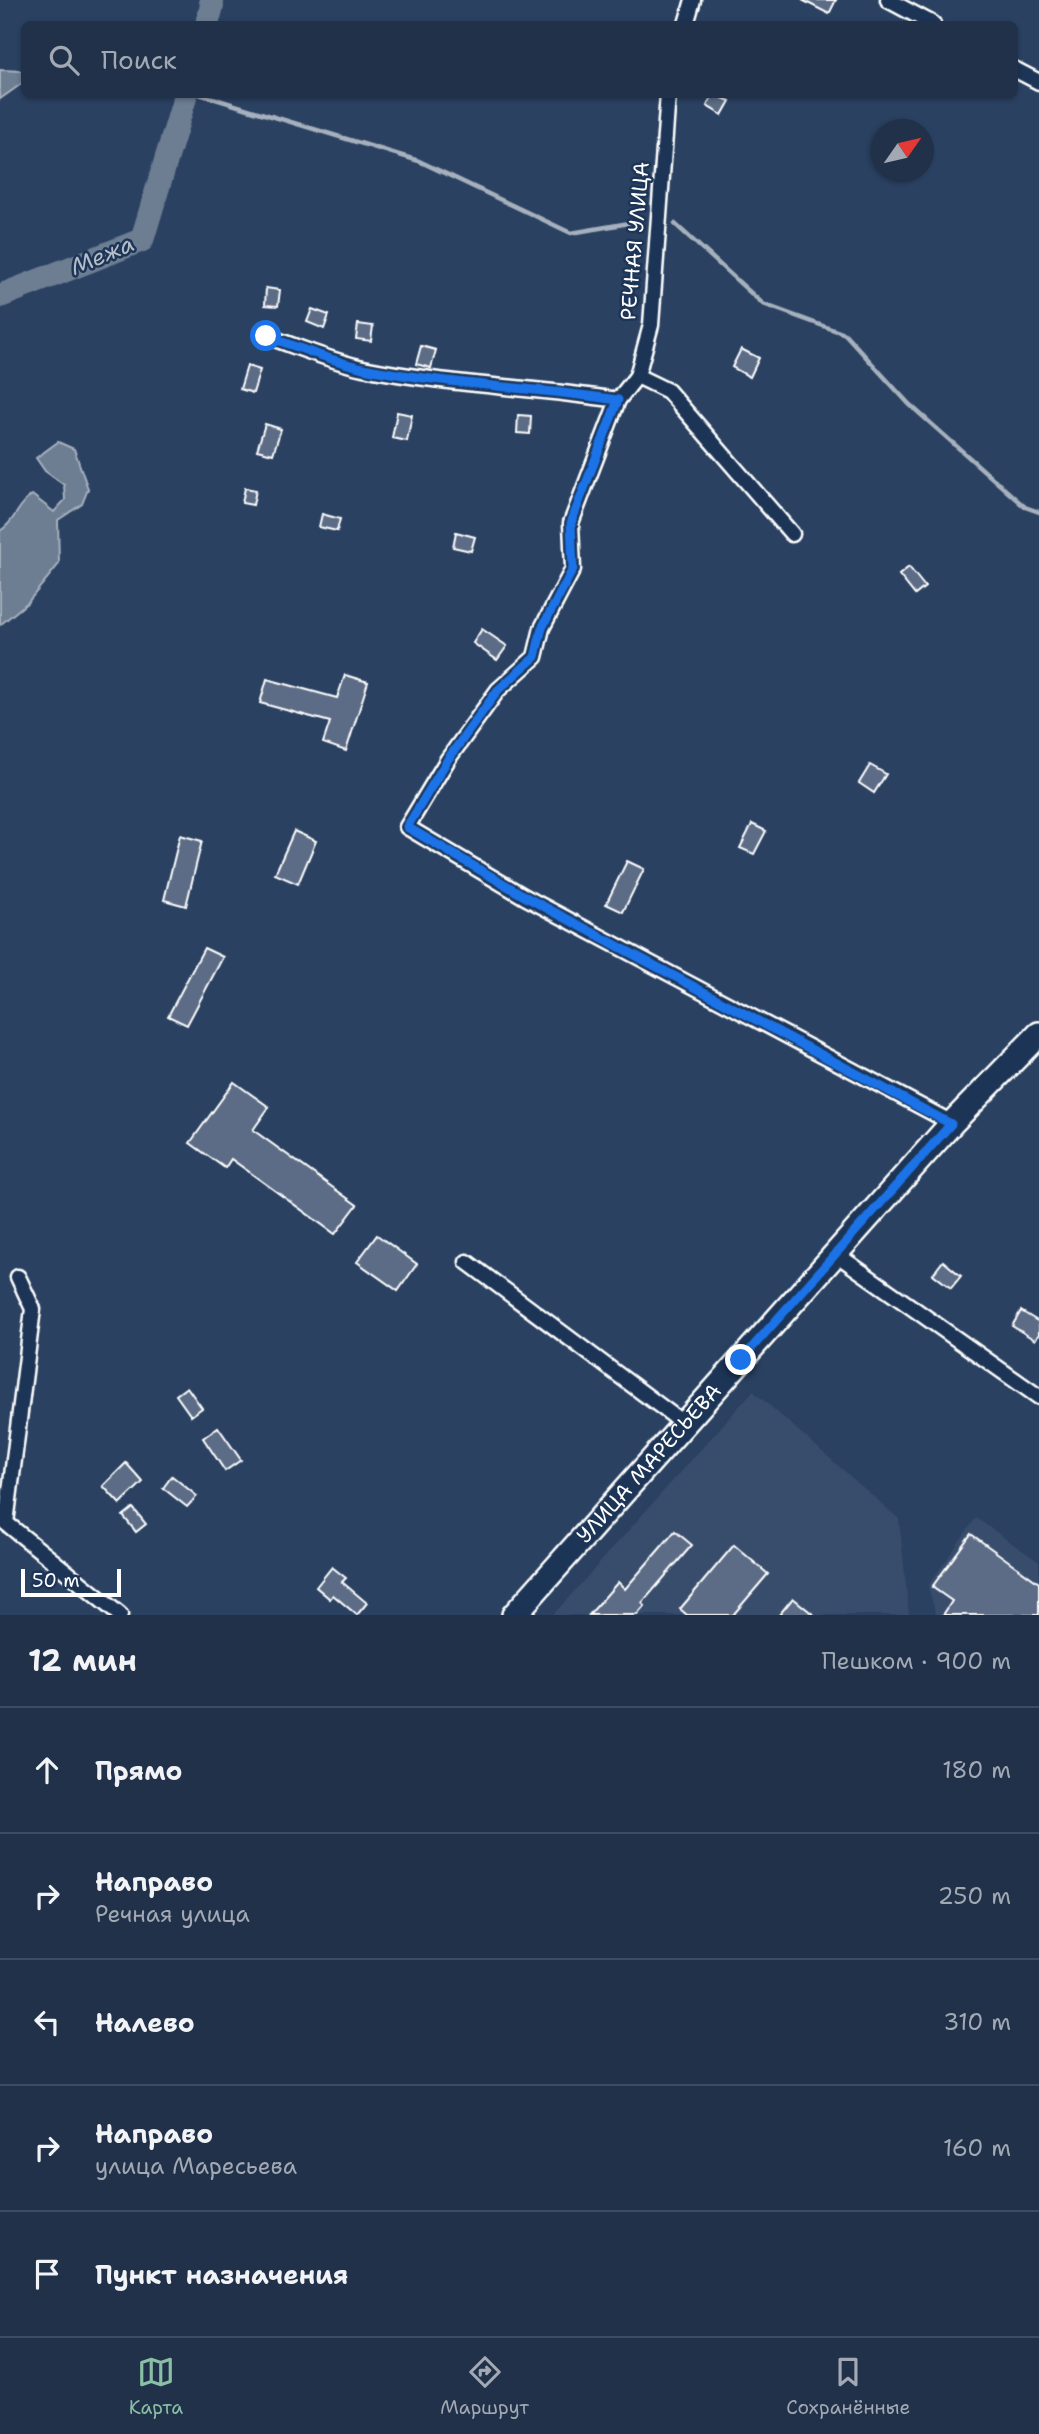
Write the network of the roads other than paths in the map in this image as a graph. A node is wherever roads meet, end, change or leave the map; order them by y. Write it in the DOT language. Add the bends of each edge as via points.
graph roads {
  1 [pos="694,0"];
  2 [pos="888,0"];
  3 [pos="687,21"];
  4 [pos="927,21"];
  5 [pos="1018,71"];
  6 [pos="1039,82"];
  7 [pos="668,98"];
  8 [pos="266,336"];
  9 [pos="637,376"];
  10 [pos="618,400"];
  11 [pos="792,534"];
  12 [pos="1039,1034"];
  13 [pos="951,1124"];
  14 [pos="836,1254"];
  15 [pos="467,1262"];
  16 [pos="18,1277"];
  17 [pos="1039,1397"];
  18 [pos="683,1423"];
  19 [pos="120,1615"];
  20 [pos="514,1615"];
  1 -- 3 [label="street"];
  2 -- 4 [label="street"];
  5 -- 6 [label="street"];
  7 -- 9 [label="street, РЕЧНАЯ УЛИЦА" via="651,325"];
  8 -- 10 [label="street" via="361,367 464,384 547,389"];
  9 -- 10 [label="street, РЕЧНАЯ УЛИЦА"];
  9 -- 11 [label="street" via="668,391"];
  10 -- 13 [label="street, РЕЧНАЯ УЛИЦА" via="571,523 573,569 542,628 535,657 498,690 407,827 526,897"];
  12 -- 13 [label="main road, УЛИЦА МАРЕСЬЕВА"];
  13 -- 14 [label="main road, УЛИЦА МАРЕСЬЕВА"];
  14 -- 17 [label="street"];
  14 -- 18 [label="main road, УЛИЦА МАРЕСЬЕВА"];
  15 -- 18 [label="street"];
  16 -- 19 [label="street" via="33,1309 6,1523"];
  18 -- 20 [label="main road, УЛИЦА МАРЕСЬЕВА"];
}
